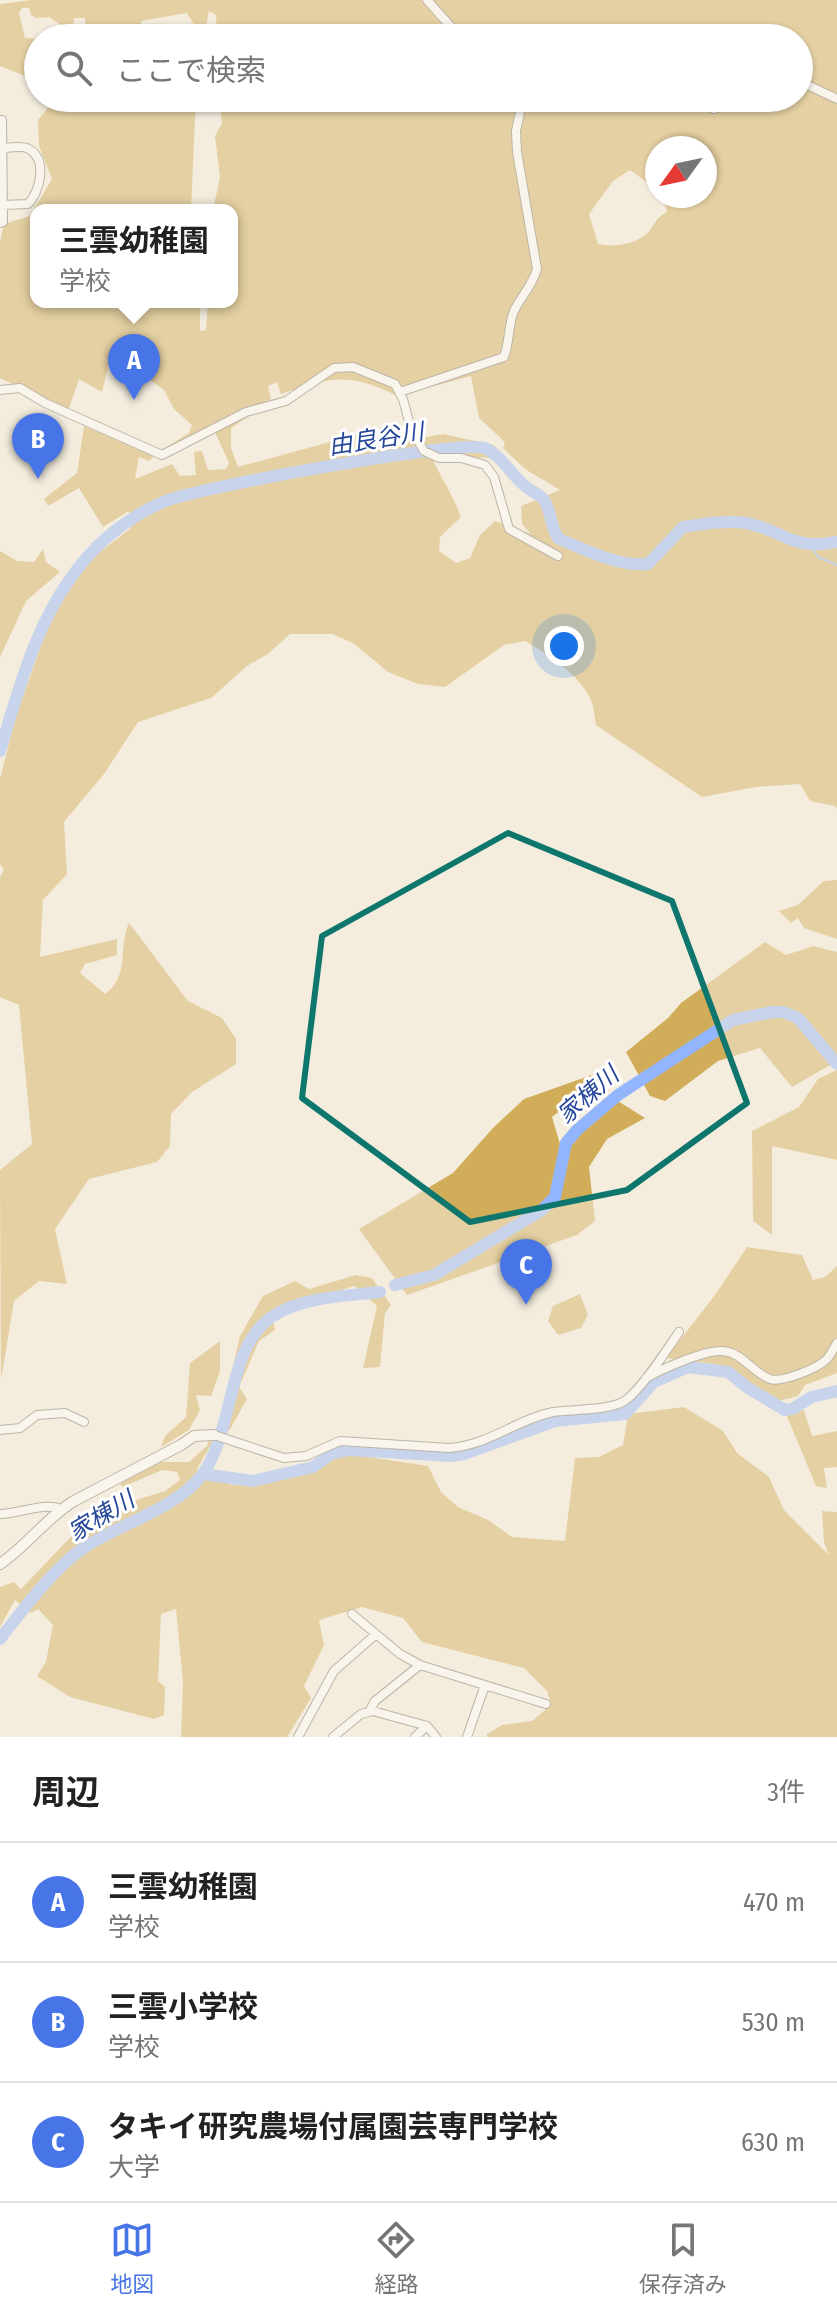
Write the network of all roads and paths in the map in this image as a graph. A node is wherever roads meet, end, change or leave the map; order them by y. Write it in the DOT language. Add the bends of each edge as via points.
graph roads {
  1 [pos="427,0"];
  2 [pos="448,24"];
  3 [pos="813,88"];
  4 [pos="837,99"];
  5 [pos="520,112"];
  6 [pos="0,120"];
  7 [pos="2,148"];
  8 [pos="3,205"];
  9 [pos="0,223"];
  10 [pos="0,390"];
  11 [pos="400,392"];
  12 [pos="558,556"];
  13 [pos="679,1332"];
  14 [pos="837,1343"];
  15 [pos="642,1381"];
  16 [pos="84,1422"];
  17 [pos="0,1430"];
  18 [pos="219,1436"];
  19 [pos="61,1509"];
  20 [pos="0,1514"];
  21 [pos="0,1564"];
  22 [pos="352,1614"];
  23 [pos="375,1635"];
  24 [pos="420,1665"];
  25 [pos="485,1685"];
  26 [pos="546,1704"];
  27 [pos="369,1712"];
  28 [pos="427,1726"];
  29 [pos="298,1737"];
  30 [pos="333,1737"];
  31 [pos="415,1737"];
  32 [pos="436,1737"];
  33 [pos="467,1737"];
  1 -- 2 [label="street"];
  3 -- 4 [label="street"];
  5 -- 11 [label="street" via="517,152 537,269 515,308 504,357"];
  6 -- 7 [label="street"];
  7 -- 8 [label="street"];
  7 -- 8 [label="street" via="26,147 40,169 39,188 31,201"];
  8 -- 9 [label="street"];
  10 -- 11 [label="street" via="20,388 162,455 246,412 286,401 334,368 353,367 395,384"];
  11 -- 12 [label="street" via="424,451 485,465 494,477 509,529"];
  13 -- 15 [label="street"];
  14 -- 15 [label="street" via="829,1358 814,1368 776,1380 722,1351"];
  15 -- 18 [label="street" via="621,1403 543,1415 465,1447 340,1441 306,1456 284,1458"];
  16 -- 17 [label="street" via="65,1413 37,1415 20,1428"];
  18 -- 19 [label="street" via="194,1436"];
  19 -- 20 [label="street"];
  19 -- 21 [label="street"];
  22 -- 23 [label="street"];
  23 -- 24 [label="street"];
  23 -- 29 [label="street" via="334,1671"];
  24 -- 25 [label="street"];
  24 -- 27 [label="street" via="375,1701"];
  25 -- 26 [label="street"];
  25 -- 33 [label="street"];
  27 -- 28 [label="street"];
  27 -- 30 [label="street"];
  28 -- 31 [label="street"];
  28 -- 32 [label="street"];
}
